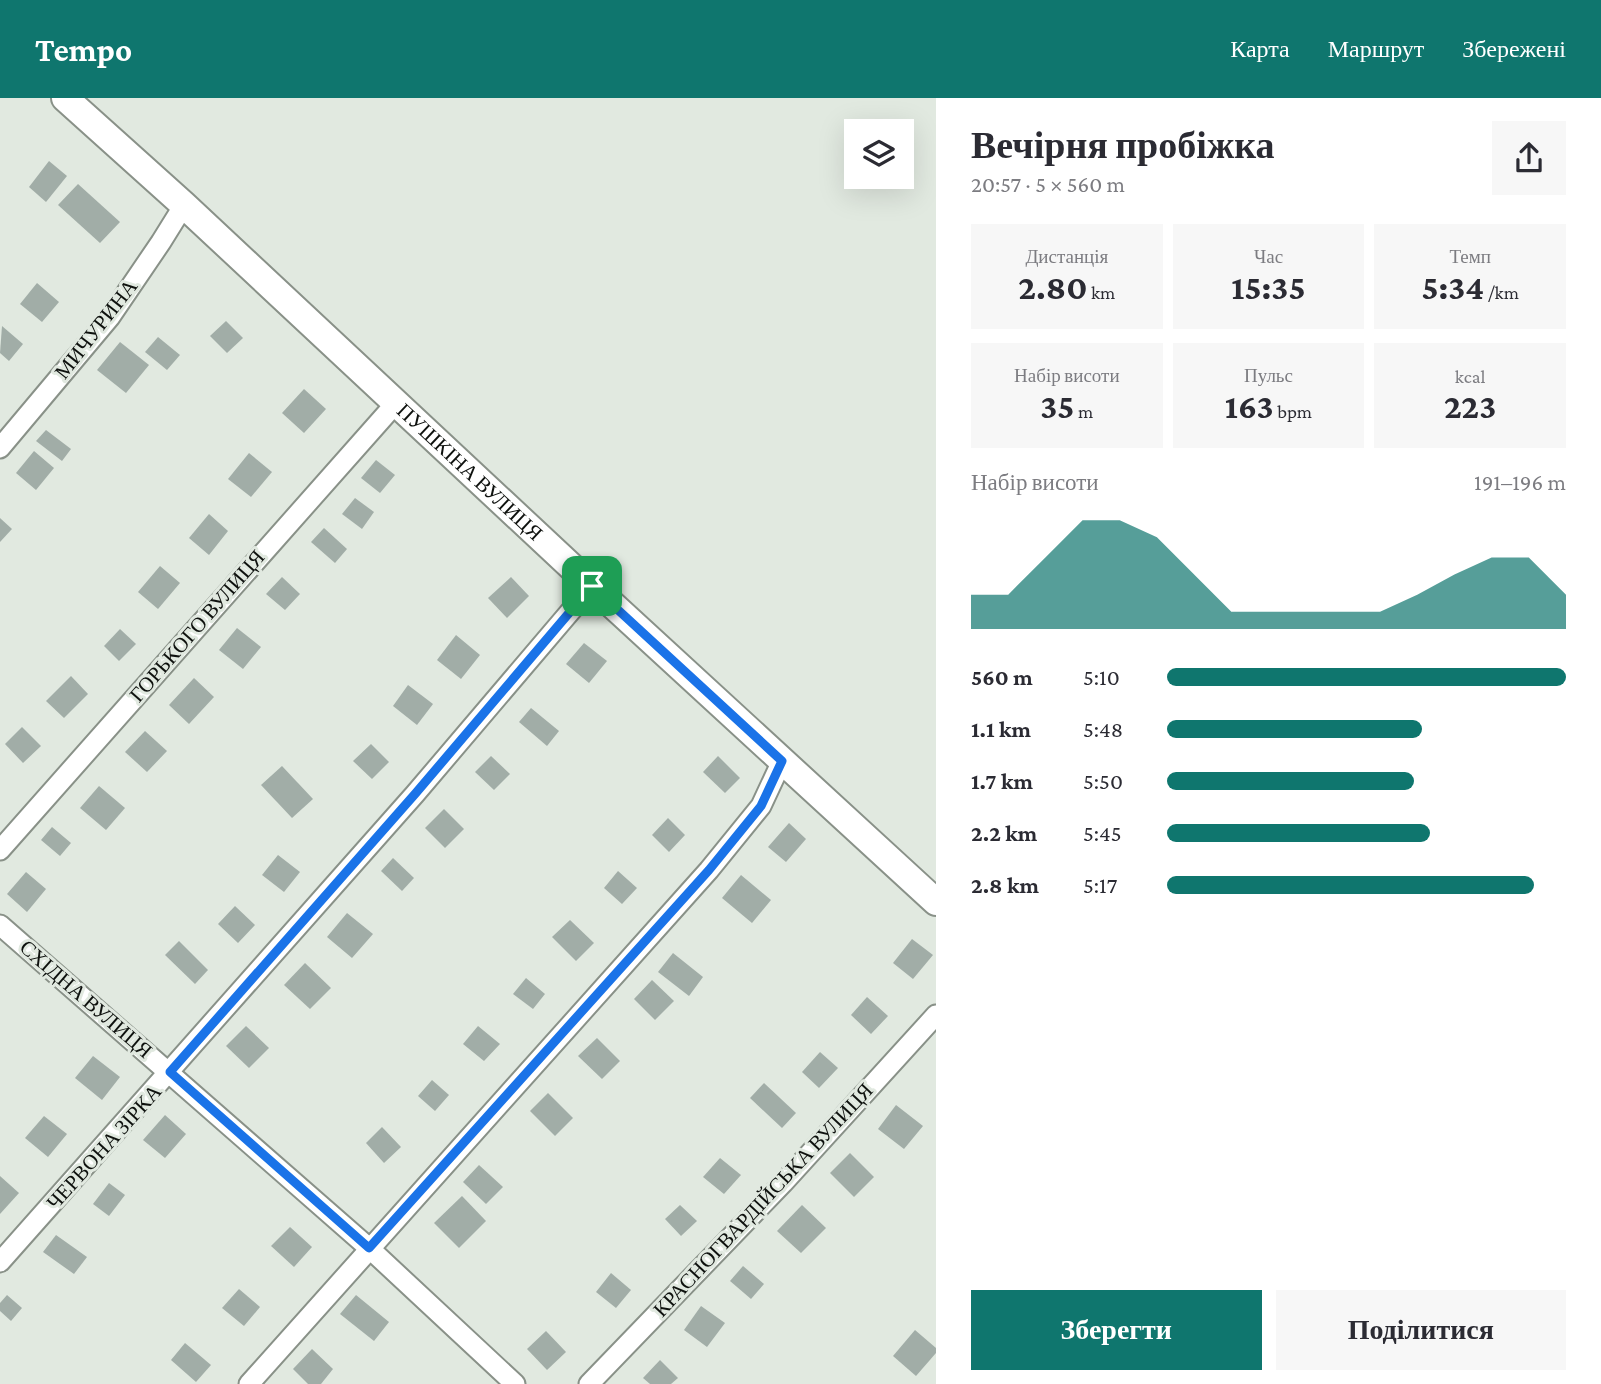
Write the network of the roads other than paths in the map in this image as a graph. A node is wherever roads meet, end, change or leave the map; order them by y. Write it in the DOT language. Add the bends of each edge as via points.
graph roads {
  1 [pos="65,98"];
  2 [pos="184,205"];
  3 [pos="396,403"];
  4 [pos="0,448"];
  5 [pos="592,586"];
  6 [pos="782,761"];
  7 [pos="0,850"];
  8 [pos="936,902"];
  9 [pos="0,925"];
  10 [pos="936,1016"];
  11 [pos="170,1072"];
  12 [pos="369,1248"];
  13 [pos="0,1262"];
  14 [pos="249,1384"];
  15 [pos="515,1384"];
  16 [pos="589,1384"];
  1 -- 2 [label="main road, ПУШКІНА ВУЛИЦЯ"];
  2 -- 3 [label="main road, ПУШКІНА ВУЛИЦЯ"];
  2 -- 4 [label="street, МИЧУРИНА" via="110,317"];
  3 -- 5 [label="main road, ПУШКІНА ВУЛИЦЯ"];
  3 -- 7 [label="street, ГОРЬКОГО ВУЛИЦЯ"];
  5 -- 6 [label="main road, ПУШКІНА ВУЛИЦЯ"];
  5 -- 11 [label="street, ЧЕРВОНА ЗІРКА"];
  6 -- 8 [label="main road, ПУШКІНА ВУЛИЦЯ"];
  6 -- 12 [label="street" via="761,806 709,870"];
  9 -- 11 [label="street, СХІДНА ВУЛИЦЯ"];
  10 -- 16 [label="street, КРАСНОГВАРДІЙСЬКА ВУЛИЦЯ"];
  11 -- 12 [label="street, СХІДНА ВУЛИЦЯ"];
  11 -- 13 [label="street, ЧЕРВОНА ЗІРКА"];
  12 -- 14 [label="street"];
  12 -- 15 [label="street, СХІДНА ВУЛИЦЯ"];
}
